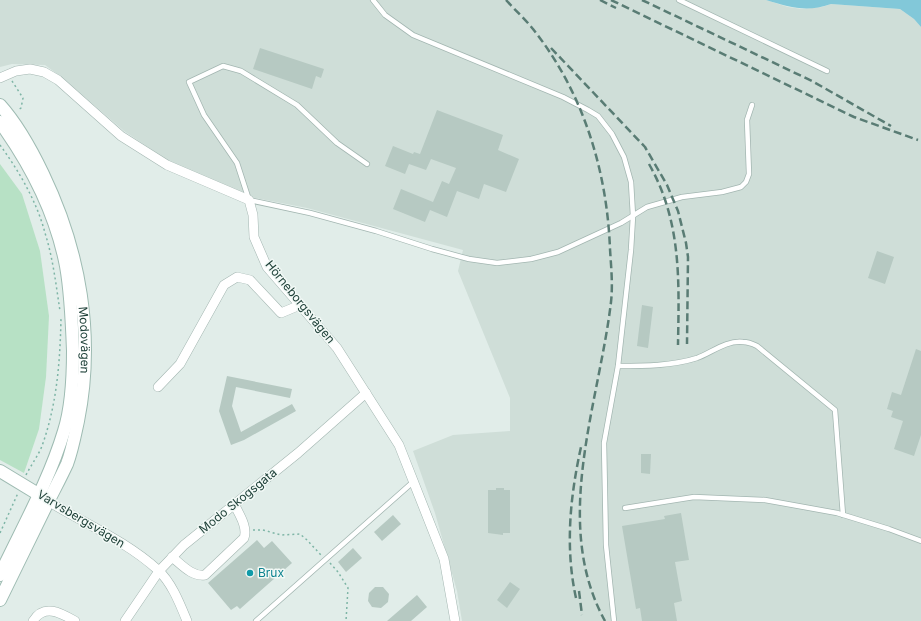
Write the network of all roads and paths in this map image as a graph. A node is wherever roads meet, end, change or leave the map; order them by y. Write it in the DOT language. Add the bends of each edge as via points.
graph roads {
  1 [pos="373,0"];
  2 [pos="679,0"];
  3 [pos="827,71"];
  4 [pos="4,76"];
  5 [pos="0,105"];
  6 [pos="752,105"];
  7 [pos="4,119"];
  8 [pos="0,145"];
  9 [pos="367,164"];
  10 [pos="249,200"];
  11 [pos="633,216"];
  12 [pos="300,305"];
  13 [pos="618,366"];
  14 [pos="158,387"];
  15 [pos="366,393"];
  16 [pos="0,471"];
  17 [pos="414,482"];
  18 [pos="22,484"];
  19 [pos="43,498"];
  20 [pos="234,504"];
  21 [pos="625,508"];
  22 [pos="843,515"];
  23 [pos="0,533"];
  24 [pos="246,533"];
  25 [pos="921,541"];
  26 [pos="172,558"];
  27 [pos="326,560"];
  28 [pos="159,571"];
  29 [pos="0,575"];
  30 [pos="0,600"];
  31 [pos="33,621"];
  32 [pos="75,621"];
  33 [pos="124,621"];
  34 [pos="186,621"];
  35 [pos="256,621"];
  36 [pos="346,621"];
  37 [pos="455,621"];
  38 [pos="614,621"];
  1 -- 11 [label="lane" via="385,15 413,35 563,97 598,116 612,134 624,158 631,182"];
  2 -- 3 [label="lane"];
  4 -- 7 [label="path" via="23,98 20,108"];
  4 -- 10 [label="street" via="16,70 44,72 58,80 121,136 167,166"];
  5 -- 7 [label="main road, Modovägen"];
  6 -- 11 [label="lane" via="747,120 749,174 741,187 682,197 648,208"];
  7 -- 19 [label="main road, Modovägen" via="38,184 59,238 70,300 73,360 70,398 65,430"];
  8 -- 18 [label="path" via="33,200 45,231 61,315 60,355 54,403 42,447"];
  9 -- 10 [label="lane" via="336,143 297,105 241,71 223,66 188,82 204,115 237,163"];
  10 -- 11 [label="lane" via="325,217 469,259 497,263 531,259 558,252"];
  10 -- 12 [label="street, Hörneborgsvägen" via="254,237 267,267"];
  11 -- 13 [label="lane"];
  12 -- 14 [label="street" via="281,314 250,280 237,277 224,285 180,364"];
  12 -- 15 [label="street, Hörneborgsvägen" via="337,348"];
  13 -- 22 [label="lane" via="669,364 697,358 721,346 742,342 757,346 835,410"];
  13 -- 38 [label="lane" via="604,443 606,545"];
  15 -- 17 [label="street, Hörneborgsvägen" via="398,445"];
  15 -- 20 [label="street, Modo Skogsgata"];
  16 -- 18 [label="main road, Varvsbergsvägen"];
  17 -- 27 [label="lane"];
  17 -- 37 [label="street, Hörneborgsvägen" via="444,559"];
  18 -- 19 [label="main road, Varvsbergsvägen"];
  18 -- 23 [label="path"];
  19 -- 28 [label="street, Varvsbergsvägen" via="123,544"];
  19 -- 29 [label="main road, Modovägen"];
  19 -- 30 [label="main road, Modovägen"];
  20 -- 24 [label="street"];
  20 -- 26 [label="street, Modo Skogsgata"];
  21 -- 22 [label="lane" via="707,497 765,500"];
  22 -- 25 [label="lane"];
  24 -- 26 [label="street" via="244,538 205,575 193,574"];
  24 -- 27 [label="path" via="255,529 281,535 300,534"];
  26 -- 28 [label="street, Modo Skogsgata"];
  27 -- 35 [label="lane"];
  27 -- 36 [label="path" via="338,572 348,588"];
  28 -- 33 [label="street, Modo Skogsgata"];
  28 -- 34 [label="street, Varvsbergsvägen" via="171,586"];
  31 -- 32 [label="street" via="44,611 57,611"];
}
